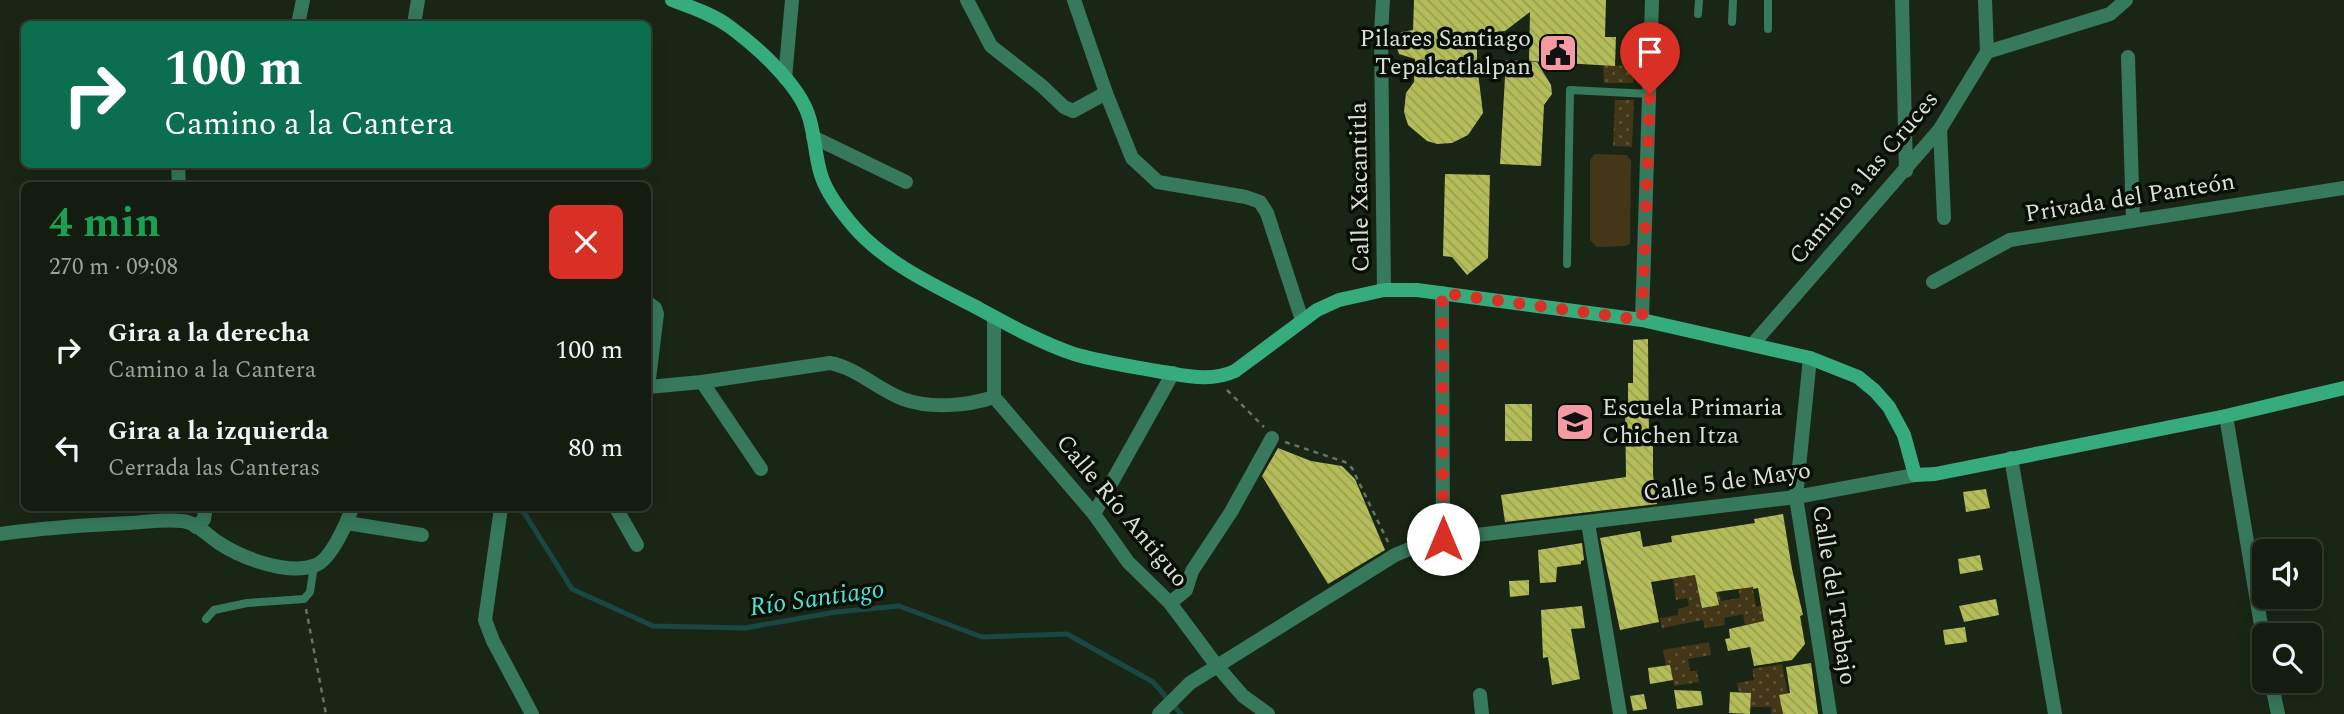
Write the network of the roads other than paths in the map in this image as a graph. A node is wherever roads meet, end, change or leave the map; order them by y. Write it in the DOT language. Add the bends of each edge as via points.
graph roads {
  1 [pos="303,0"];
  2 [pos="418,0"];
  3 [pos="672,0"];
  4 [pos="792,0"];
  5 [pos="967,0"];
  6 [pos="1074,0"];
  7 [pos="1383,0"];
  8 [pos="1652,0"];
  9 [pos="1699,0"];
  10 [pos="1732,0"];
  11 [pos="1768,0"];
  12 [pos="1902,0"];
  13 [pos="1985,0"];
  14 [pos="2126,0"];
  15 [pos="1698,14"];
  16 [pos="299,21"];
  17 [pos="414,21"];
  18 [pos="1732,22"];
  19 [pos="1768,29"];
  20 [pos="1987,52"];
  21 [pos="2128,57"];
  22 [pos="785,78"];
  23 [pos="1107,93"];
  24 [pos="1650,94"];
  25 [pos="1940,129"];
  26 [pos="813,137"];
  27 [pos="1906,171"];
  28 [pos="905,182"];
  29 [pos="2344,188"];
  30 [pos="1944,218"];
  31 [pos="2133,221"];
  32 [pos="1567,264"];
  33 [pos="1933,282"];
  34 [pos="1384,290"];
  35 [pos="1442,293"];
  36 [pos="651,305"];
  37 [pos="994,317"];
  38 [pos="1302,320"];
  39 [pos="1642,320"];
  40 [pos="1752,345"];
  41 [pos="1810,358"];
  42 [pos="651,363"];
  43 [pos="1173,373"];
  44 [pos="702,382"];
  45 [pos="651,387"];
  46 [pos="2344,388"];
  47 [pos="994,397"];
  48 [pos="2226,416"];
  49 [pos="1272,438"];
  50 [pos="2011,458"];
  51 [pos="761,469"];
  52 [pos="1915,475"];
  53 [pos="1796,497"];
  54 [pos="204,511"];
  55 [pos="351,511"];
  56 [pos="501,511"];
  57 [pos="618,511"];
  58 [pos="1094,514"];
  59 [pos="347,523"];
  60 [pos="1588,523"];
  61 [pos="196,527"];
  62 [pos="0,534"];
  63 [pos="422,536"];
  64 [pos="1443,539"];
  65 [pos="637,545"];
  66 [pos="314,566"];
  67 [pos="1170,603"];
  68 [pos="206,618"];
  69 [pos="2261,623"];
  70 [pos="1217,666"];
  71 [pos="2274,693"];
  72 [pos="1480,695"];
  73 [pos="1160,712"];
  74 [pos="532,714"];
  75 [pos="1268,714"];
  76 [pos="1482,714"];
  77 [pos="1620,714"];
  78 [pos="1830,714"];
  79 [pos="2055,714"];
  80 [pos="2277,714"];
  1 -- 16 [label="street"];
  2 -- 17 [label="street"];
  3 -- 22 [label="street" via="728,25"];
  4 -- 22 [label="street"];
  5 -- 23 [label="street" via="991,46 1064,107 1073,111"];
  6 -- 23 [label="street"];
  7 -- 34 [label="street, Calle Xacantitla"];
  8 -- 24 [label="street"];
  9 -- 15 [label="lane"];
  10 -- 18 [label="lane"];
  11 -- 19 [label="lane"];
  12 -- 27 [label="street"];
  13 -- 20 [label="street"];
  14 -- 20 [label="street" via="2110,14"];
  20 -- 25 [label="street, Camino a las Cruces"];
  21 -- 31 [label="street"];
  22 -- 26 [label="street" via="802,101"];
  23 -- 38 [label="street" via="1132,158 1158,182 1260,202"];
  24 -- 32 [label="lane" via="1570,90"];
  24 -- 39 [label="street"];
  25 -- 27 [label="street, Camino a las Cruces"];
  25 -- 30 [label="street"];
  26 -- 28 [label="street"];
  26 -- 37 [label="street" via="821,176 856,229 891,258"];
  27 -- 40 [label="street, Camino a las Cruces"];
  29 -- 31 [label="street, Privada del Panteón"];
  31 -- 33 [label="street, Privada del Panteón" via="2010,240"];
  34 -- 35 [label="street"];
  34 -- 38 [label="street" via="1339,300"];
  35 -- 39 [label="street"];
  35 -- 64 [label="street"];
  36 -- 42 [label="street" via="657,314"];
  37 -- 43 [label="street" via="1077,355"];
  37 -- 47 [label="street"];
  38 -- 43 [label="street" via="1235,371 1214,378"];
  39 -- 40 [label="street"];
  40 -- 41 [label="street"];
  41 -- 52 [label="street" via="1858,377 1875,391 1903,435"];
  41 -- 53 [label="street, Calle del Trabajo"];
  43 -- 58 [label="street"];
  44 -- 45 [label="street"];
  44 -- 47 [label="street" via="830,363 843,365 903,399 927,404"];
  44 -- 51 [label="street"];
  46 -- 48 [label="street, Calle 5 de Mayo"];
  47 -- 58 [label="street, Calle Río Antiguo"];
  48 -- 50 [label="street, Calle 5 de Mayo"];
  48 -- 69 [label="street"];
  49 -- 67 [label="street" via="1192,571 1186,590"];
  50 -- 52 [label="street, Calle 5 de Mayo"];
  50 -- 79 [label="street"];
  52 -- 53 [label="street, Calle 5 de Mayo"];
  53 -- 60 [label="street, Calle 5 de Mayo"];
  53 -- 78 [label="street, Calle del Trabajo"];
  54 -- 61 [label="street" via="204,519"];
  55 -- 59 [label="street"];
  56 -- 74 [label="street" via="485,620"];
  57 -- 65 [label="street"];
  58 -- 67 [label="street, Calle Río Antiguo" via="1128,562"];
  59 -- 63 [label="street"];
  59 -- 66 [label="street" via="323,561"];
  60 -- 64 [label="street, Calle 5 de Mayo"];
  60 -- 77 [label="street"];
  61 -- 62 [label="street" via="175,521"];
  61 -- 66 [label="street" via="220,544 265,564"];
  64 -- 70 [label="street, Calle 5 de Mayo" via="1395,555"];
  66 -- 68 [label="lane" via="310,592 304,599 247,603 214,610"];
  67 -- 70 [label="street, Calle Río Antiguo"];
  70 -- 73 [label="street, Calle 5 de Mayo" via="1190,683"];
  70 -- 75 [label="street, Calle Río Antiguo" via="1243,696"];
  71 -- 80 [label="street"];
  72 -- 76 [label="street"];
}
